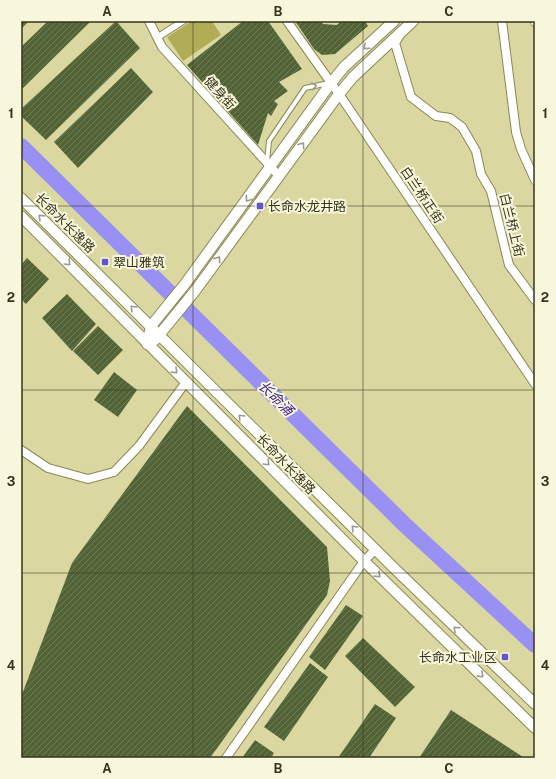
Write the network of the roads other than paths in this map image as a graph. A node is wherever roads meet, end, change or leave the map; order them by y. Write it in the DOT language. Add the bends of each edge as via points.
graph roads {
  1 [pos="149,21"];
  2 [pos="183,21"];
  3 [pos="287,21"];
  4 [pos="394,21"];
  5 [pos="413,21"];
  6 [pos="502,21"];
  7 [pos="402,32"];
  8 [pos="158,37"];
  9 [pos="331,83"];
  10 [pos="339,94"];
  11 [pos="269,165"];
  12 [pos="279,176"];
  13 [pos="535,180"];
  14 [pos="21,198"];
  15 [pos="21,216"];
  16 [pos="535,300"];
  17 [pos="151,326"];
  18 [pos="160,336"];
  19 [pos="147,345"];
  20 [pos="186,382"];
  21 [pos="535,384"];
  22 [pos="21,450"];
  23 [pos="376,549"];
  24 [pos="364,561"];
  25 [pos="535,704"];
  26 [pos="535,728"];
  27 [pos="226,758"];
  1 -- 8 [label="street, 健身街"];
  2 -- 8 [label="street"];
  3 -- 9 [label="street, 白兰桥正街"];
  4 -- 9 [label="street, one-way" via="344,67"];
  5 -- 7 [label="street"];
  6 -- 13 [label="street" via="516,132"];
  7 -- 10 [label="street" via="353,77"];
  7 -- 16 [label="street, 白兰桥上街" via="395,43 411,97 436,116 450,118 462,128 476,151 481,174 491,191 509,265"];
  8 -- 11 [label="street, 健身街" via="162,46"];
  9 -- 10 [label="street, 白兰桥正街"];
  9 -- 11 [label="street"];
  11 -- 9 [label="lane, one-way" via="269,141 305,88"];
  12 -- 10 [label="street, one-way"];
  10 -- 21 [label="street, 白兰桥正街"];
  11 -- 12 [label="street, 健身街"];
  11 -- 17 [label="street, one-way" via="186,284"];
  18 -- 12 [label="street, one-way"];
  17 -- 14 [label="street, 长命水长逸路, one-way"];
  15 -- 19 [label="street, 长命水长逸路, one-way"];
  17 -- 18 [label="street, 长命水长逸路"];
  17 -- 19 [label="street"];
  18 -- 19 [label="street"];
  23 -- 18 [label="street, 长命水长逸路, one-way"];
  19 -- 20 [label="street, 长命水长逸路, one-way"];
  20 -- 22 [label="street" via="139,446 114,472 88,479 48,468"];
  20 -- 24 [label="street, 长命水长逸路, one-way"];
  23 -- 24 [label="street"];
  25 -- 23 [label="street, 长命水长逸路, one-way"];
  24 -- 26 [label="street, 长命水长逸路, one-way"];
  24 -- 27 [label="street"];
}
